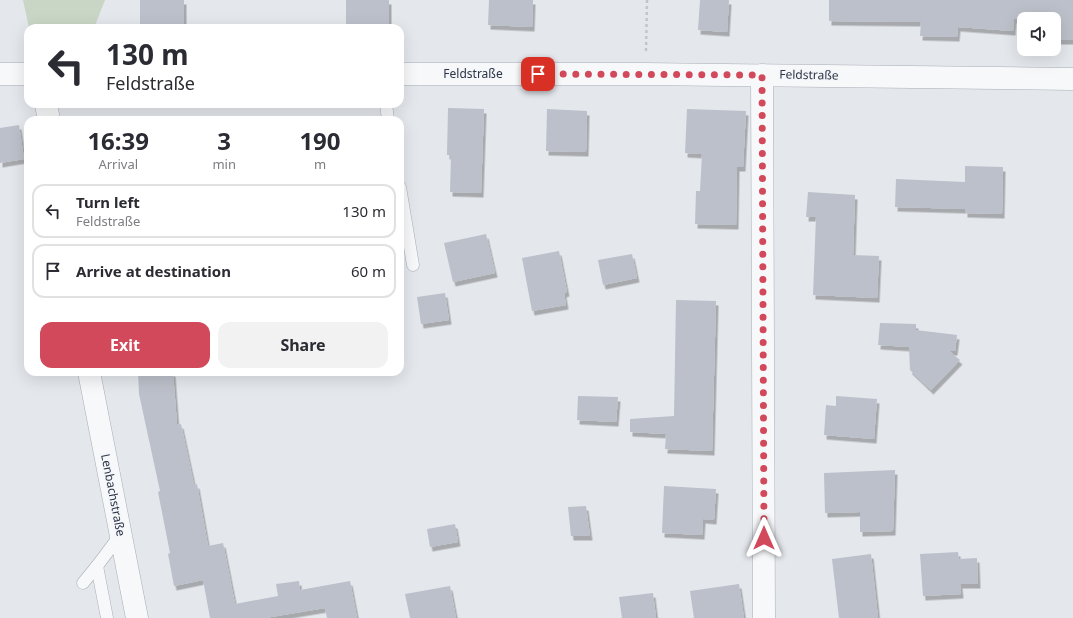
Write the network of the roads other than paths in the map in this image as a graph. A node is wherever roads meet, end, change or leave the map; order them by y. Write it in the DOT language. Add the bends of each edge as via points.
graph roads {
  1 [pos="0,74"];
  2 [pos="24,74"];
  3 [pos="404,74"];
  4 [pos="762,75"];
  5 [pos="1073,79"];
  6 [pos="404,211"];
  7 [pos="413,265"];
  8 [pos="90,376"];
  9 [pos="121,534"];
  10 [pos="97,566"];
  11 [pos="83,583"];
  12 [pos="107,618"];
  13 [pos="137,618"];
  14 [pos="764,618"];
  1 -- 2 [label="street"];
  3 -- 4 [label="street, Feldstraße"];
  4 -- 5 [label="street, Feldstraße"];
  4 -- 14 [label="street"];
  6 -- 7 [label="lane"];
  8 -- 9 [label="street, Lenbachstraße"];
  9 -- 10 [label="lane"];
  9 -- 13 [label="street, Lenbachstraße"];
  10 -- 11 [label="lane"];
  10 -- 12 [label="lane"];
}
